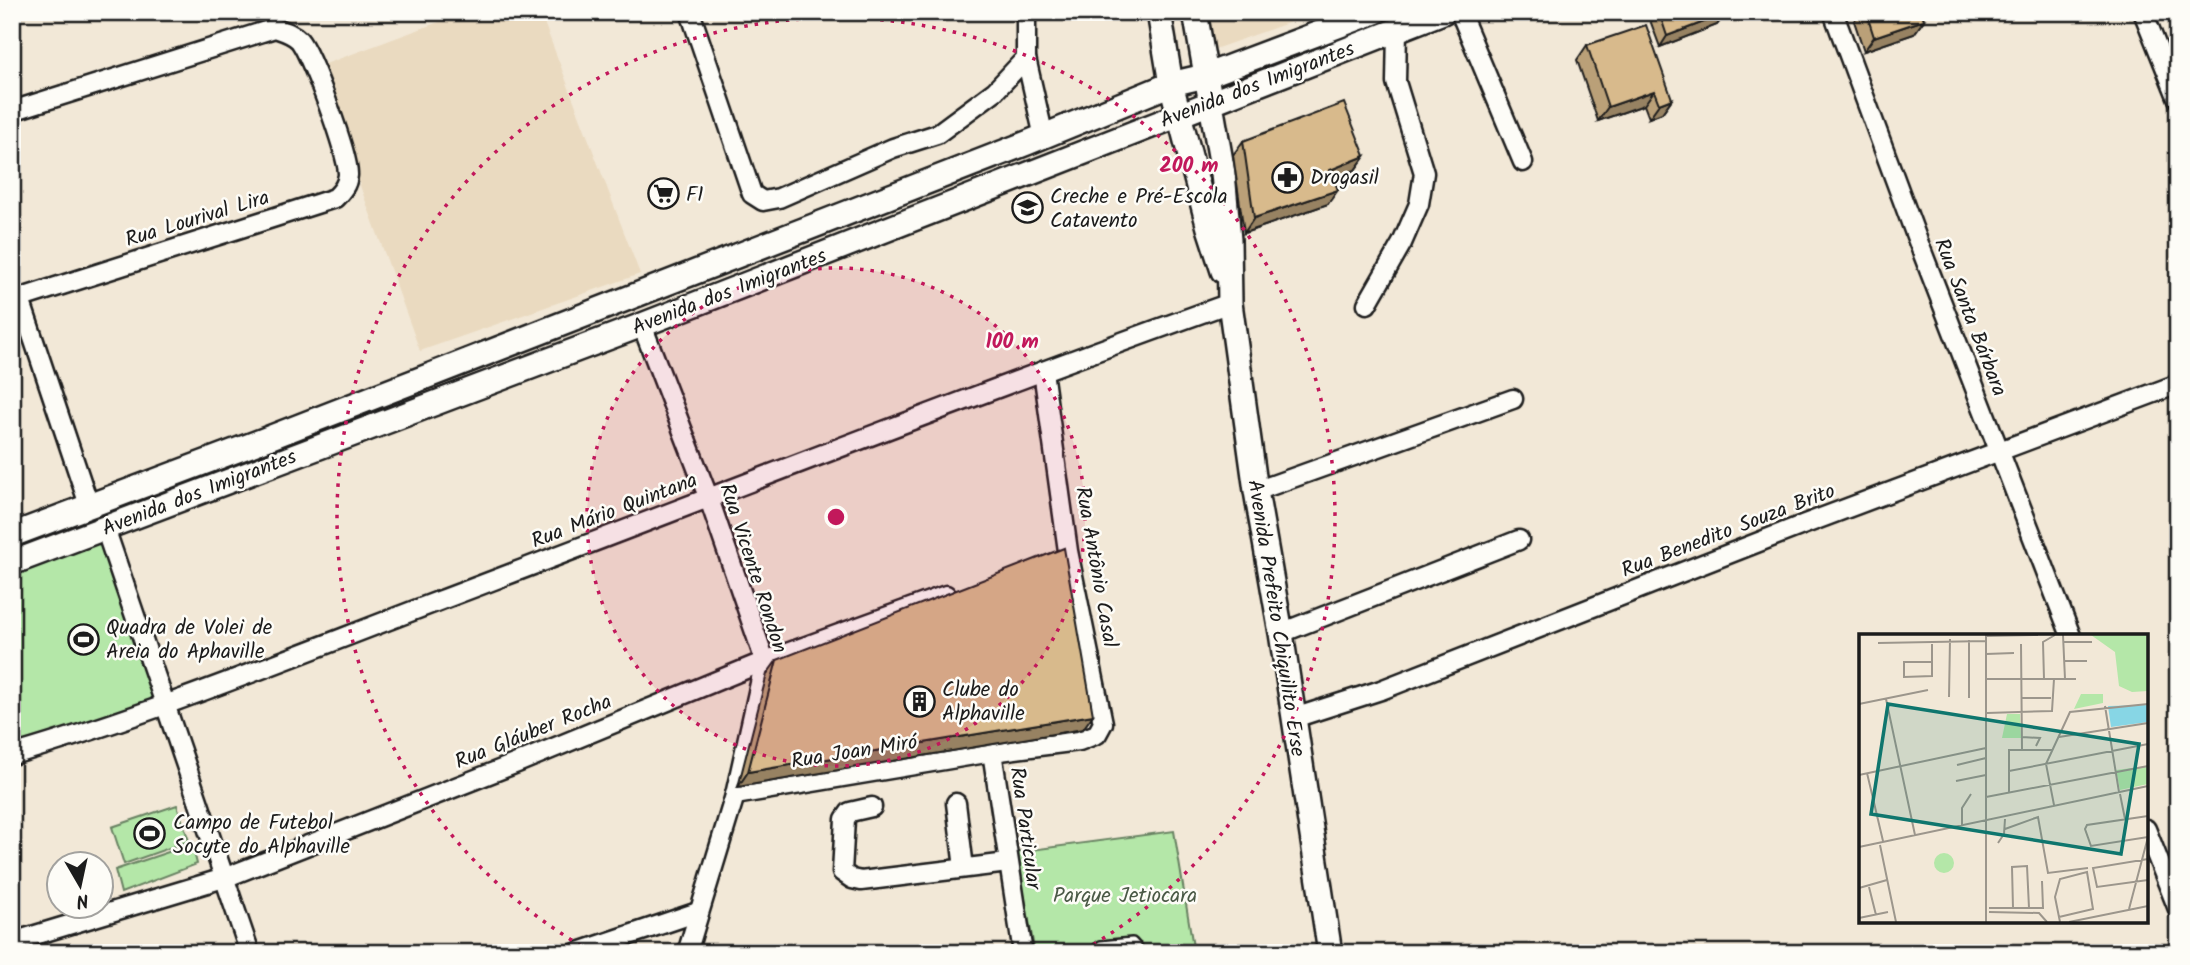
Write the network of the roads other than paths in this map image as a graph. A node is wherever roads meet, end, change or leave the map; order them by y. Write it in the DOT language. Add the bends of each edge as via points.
graph roads {
  1 [pos="690,12"];
  2 [pos="1026,12"];
  3 [pos="1159,12"];
  4 [pos="1195,12"];
  5 [pos="1375,12"];
  6 [pos="1443,12"];
  7 [pos="1460,12"];
  8 [pos="1833,12"];
  9 [pos="2143,12"];
  10 [pos="1397,29"];
  11 [pos="1026,58"];
  12 [pos="1205,76"];
  13 [pos="1171,84"];
  14 [pos="2178,99"];
  15 [pos="1212,102"];
  16 [pos="12,111"];
  17 [pos="1179,115"];
  18 [pos="1044,136"];
  19 [pos="1522,162"];
  20 [pos="740,253"];
  21 [pos="751,282"];
  22 [pos="1229,293"];
  23 [pos="16,300"];
  24 [pos="1367,304"];
  25 [pos="642,325"];
  26 [pos="1043,371"];
  27 [pos="2178,384"];
  28 [pos="1513,399"];
  29 [pos="1998,452"];
  30 [pos="1256,491"];
  31 [pos="709,499"];
  32 [pos="89,505"];
  33 [pos="105,528"];
  34 [pos="12,535"];
  35 [pos="1519,540"];
  36 [pos="12,563"];
  37 [pos="964,588"];
  38 [pos="1280,633"];
  39 [pos="2070,634"];
  40 [pos="765,661"];
  41 [pos="166,704"];
  42 [pos="1294,718"];
  43 [pos="1063,742"];
  44 [pos="992,752"];
  45 [pos="12,755"];
  46 [pos="735,794"];
  47 [pos="956,803"];
  48 [pos="872,807"];
  49 [pos="2148,834"];
  50 [pos="1008,863"];
  51 [pos="964,868"];
  52 [pos="224,878"];
  53 [pos="2178,909"];
  54 [pos="698,912"];
  55 [pos="12,942"];
  56 [pos="250,953"];
  57 [pos="576,953"];
  58 [pos="687,953"];
  59 [pos="1023,953"];
  60 [pos="1092,953"];
  61 [pos="1140,953"];
  62 [pos="1330,953"];
  1 -- 11 [label="street" via="752,194 763,201 937,134 995,91"];
  2 -- 11 [label="street"];
  3 -- 13 [label="main road, Avenida Prefeito Chiquilito Erse"];
  4 -- 12 [label="main road"];
  5 -- 12 [label="main road, Avenida dos Imigrantes"];
  6 -- 10 [label="main road, Avenida dos Imigrantes"];
  7 -- 19 [label="street"];
  8 -- 29 [label="street, Rua Santa Bárbara"];
  9 -- 14 [label="street"];
  10 -- 15 [label="main road, Avenida dos Imigrantes"];
  10 -- 24 [label="street" via="1396,82 1424,173 1419,204"];
  11 -- 18 [label="street"];
  12 -- 13 [label="main road, Avenida dos Imigrantes"];
  12 -- 15 [label="main road, Avenida Prefeito Chiquilito Erse"];
  13 -- 17 [label="main road, Avenida Prefeito Chiquilito Erse"];
  13 -- 18 [label="main road, Avenida dos Imigrantes"];
  15 -- 17 [label="main road, Avenida dos Imigrantes"];
  15 -- 22 [label="main road, Avenida Prefeito Chiquilito Erse" via="1227,211"];
  16 -- 23 [label="street, Rua Lourival Lira" via="275,28 288,31 304,46 340,139 348,174 335,198"];
  17 -- 21 [label="main road, Avenida dos Imigrantes"];
  17 -- 22 [label="main road, Avenida Prefeito Chiquilito Erse"];
  18 -- 20 [label="main road, Avenida dos Imigrantes"];
  20 -- 21 [label="main road"];
  20 -- 32 [label="main road, Avenida dos Imigrantes"];
  21 -- 25 [label="main road, Avenida dos Imigrantes"];
  22 -- 26 [label="street, Rua Mário Quintana"];
  22 -- 30 [label="main road, Avenida Prefeito Chiquilito Erse"];
  23 -- 32 [label="street"];
  25 -- 31 [label="street, Rua Vicente Rondon"];
  25 -- 33 [label="main road, Avenida dos Imigrantes"];
  26 -- 31 [label="street, Rua Mário Quintana"];
  26 -- 43 [label="street, Rua Antônio Casal" via="1062,554 1103,723 1097,734"];
  27 -- 29 [label="street, Rua Benedito Souza Brito"];
  28 -- 30 [label="street"];
  29 -- 39 [label="street, Rua Santa Bárbara"];
  29 -- 42 [label="street, Rua Benedito Souza Brito" via="1381,690"];
  30 -- 38 [label="main road, Avenida Prefeito Chiquilito Erse"];
  31 -- 40 [label="street, Rua Vicente Rondon"];
  31 -- 41 [label="street, Rua Mário Quintana"];
  32 -- 34 [label="main road, Avenida dos Imigrantes"];
  33 -- 36 [label="main road, Avenida dos Imigrantes"];
  33 -- 41 [label="street"];
  35 -- 38 [label="street"];
  37 -- 40 [label="street, Rua Gláuber Rocha"];
  38 -- 42 [label="main road, Avenida Prefeito Chiquilito Erse"];
  40 -- 46 [label="street, Rua Vicente Rondon"];
  40 -- 52 [label="street, Rua Gláuber Rocha"];
  41 -- 45 [label="street, Rua Mário Quintana"];
  41 -- 52 [label="street"];
  42 -- 62 [label="main road, Avenida Prefeito Chiquilito Erse"];
  43 -- 44 [label="street, Rua Joan Miró"];
  44 -- 46 [label="street, Rua Joan Miró"];
  44 -- 50 [label="street, Rua Particular"];
  46 -- 54 [label="street, Rua Vicente Rondon"];
  47 -- 51 [label="street"];
  48 -- 51 [label="street" via="850,812 845,819 842,872 852,879"];
  49 -- 53 [label="street"];
  50 -- 51 [label="street"];
  50 -- 59 [label="street, Rua Particular"];
  52 -- 55 [label="street, Rua Gláuber Rocha"];
  52 -- 56 [label="street"];
  54 -- 57 [label="street"];
  54 -- 58 [label="street, Rua Vicente Rondon"];
  60 -- 61 [label="lane" via="1101,946 1132,943"];
}
